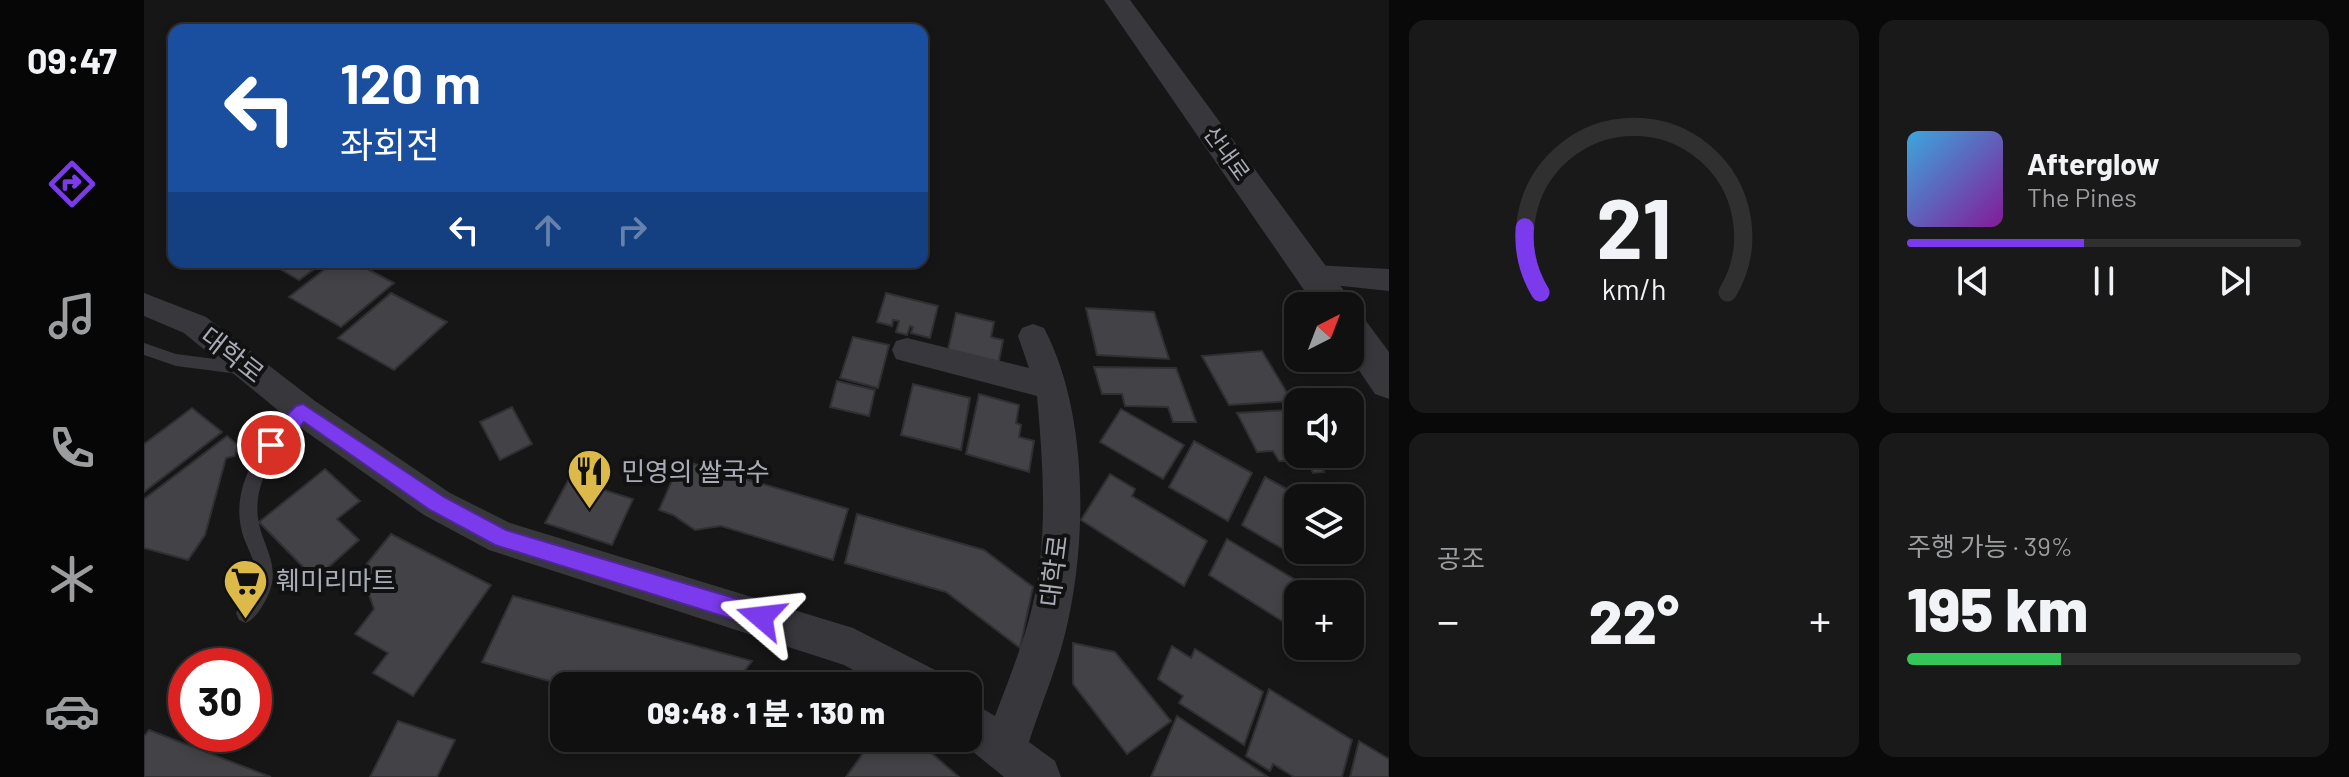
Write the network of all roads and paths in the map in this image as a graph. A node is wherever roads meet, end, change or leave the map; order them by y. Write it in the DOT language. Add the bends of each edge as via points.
graph roads {
  1 [pos="1117,0"];
  2 [pos="1314,275"];
  3 [pos="1389,280"];
  4 [pos="1326,292"];
  5 [pos="144,304"];
  6 [pos="1033,336"];
  7 [pos="1364,347"];
  8 [pos="144,349"];
  9 [pos="907,350"];
  10 [pos="252,369"];
  11 [pos="1389,383"];
  12 [pos="1052,387"];
  13 [pos="303,411"];
  14 [pos="246,613"];
  15 [pos="897,672"];
  16 [pos="982,731"];
  17 [pos="1005,748"];
  18 [pos="1039,777"];
  1 -- 2 [label="street, 산내로"];
  2 -- 3 [label="street"];
  2 -- 4 [label="street, 산내로"];
  5 -- 10 [label="street, 대학로" via="195,325"];
  6 -- 12 [label="street, 대학로"];
  7 -- 11 [label="street"];
  8 -- 10 [label="lane" via="176,360"];
  9 -- 12 [label="street"];
  10 -- 13 [label="street, 대학로"];
  12 -- 17 [label="street, 대학로" via="1061,466 1059,564 1044,638"];
  13 -- 14 [label="lane" via="271,445 254,477 248,514 267,572"];
  13 -- 15 [label="street, 대학로" via="437,504 502,538 853,648"];
  16 -- 17 [label="street"];
  17 -- 18 [label="street"];
}
